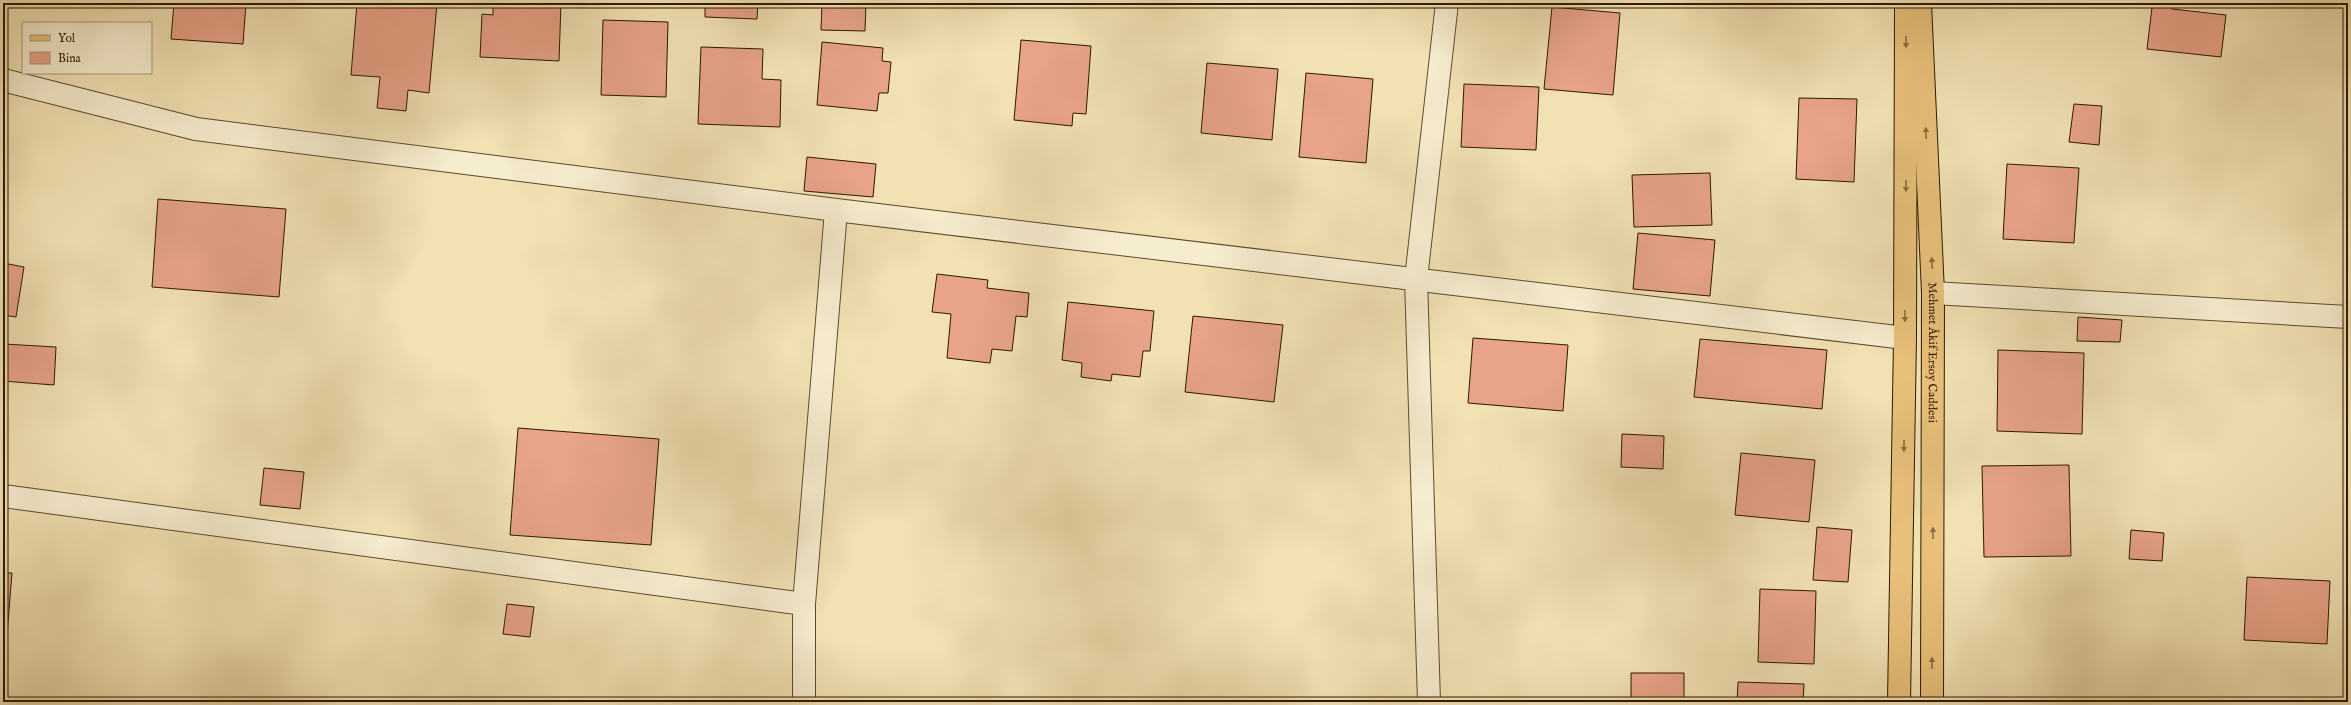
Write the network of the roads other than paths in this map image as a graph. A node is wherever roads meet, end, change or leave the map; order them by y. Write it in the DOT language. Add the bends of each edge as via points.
graph roads {
  1 [pos="1447,3"];
  2 [pos="1906,3"];
  3 [pos="1920,3"];
  4 [pos="3,80"];
  5 [pos="836,210"];
  6 [pos="1416,279"];
  7 [pos="1933,293"];
  8 [pos="2348,317"];
  9 [pos="1905,338"];
  10 [pos="3,496"];
  11 [pos="804,604"];
  12 [pos="804,702"];
  13 [pos="1429,702"];
  14 [pos="1899,702"];
  15 [pos="1932,702"];
  1 -- 6 [label="street"];
  2 -- 9 [label="main road, one-way"];
  7 -- 3 [label="main road, Mehmet Âkif Ersoy Caddesi, one-way"];
  4 -- 5 [label="street" via="196,129"];
  5 -- 6 [label="street"];
  5 -- 11 [label="street"];
  6 -- 9 [label="street"];
  6 -- 13 [label="street"];
  7 -- 8 [label="street"];
  15 -- 7 [label="main road, Mehmet Âkif Ersoy Caddesi, one-way"];
  9 -- 14 [label="main road, one-way"];
  10 -- 11 [label="street"];
  11 -- 12 [label="street"];
}
